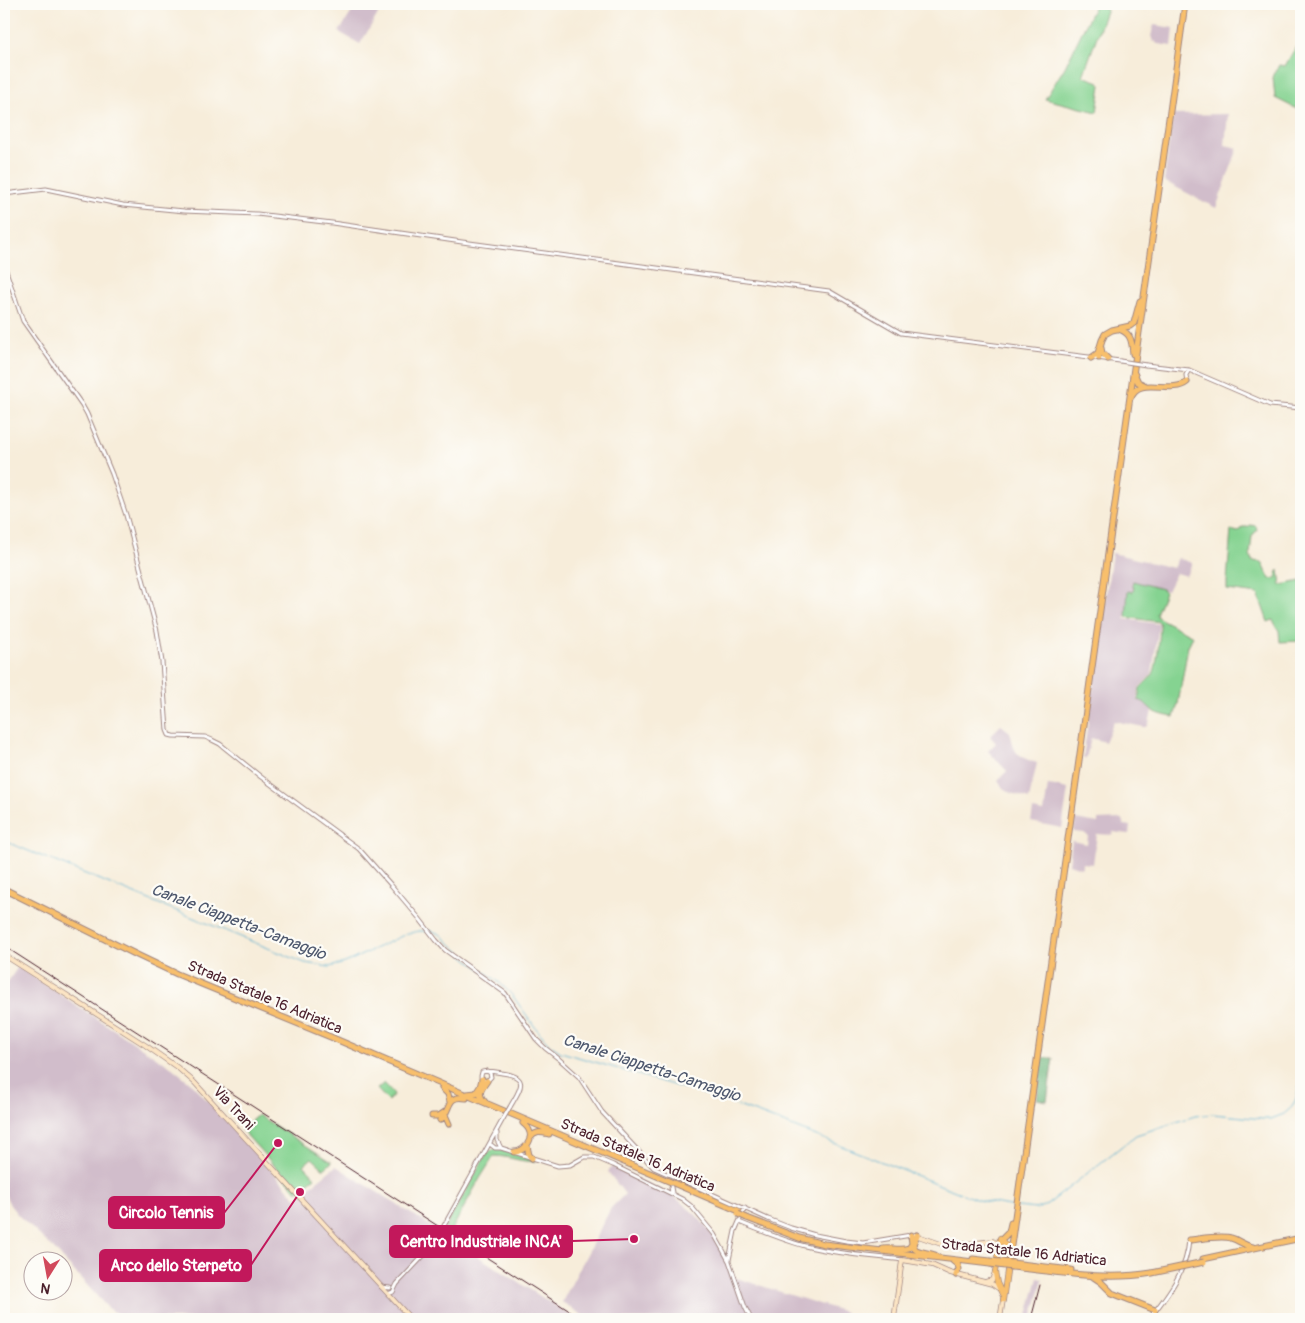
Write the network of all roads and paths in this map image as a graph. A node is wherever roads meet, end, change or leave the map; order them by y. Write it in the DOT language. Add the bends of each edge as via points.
graph roads {
  1 [pos="1183,4"];
  2 [pos="4,194"];
  3 [pos="4,265"];
  4 [pos="1140,301"];
  5 [pos="1118,329"];
  6 [pos="1133,354"];
  7 [pos="1100,355"];
  8 [pos="1091,358"];
  9 [pos="1108,360"];
  10 [pos="1135,362"];
  11 [pos="1182,369"];
  12 [pos="1189,370"];
  13 [pos="1195,372"];
  14 [pos="1188,375"];
  15 [pos="1187,382"];
  16 [pos="1146,386"];
  17 [pos="1301,408"];
  18 [pos="1128,409"];
  19 [pos="4,890"];
  20 [pos="4,955"];
  21 [pos="487,1071"];
  22 [pos="502,1073"];
  23 [pos="487,1079"];
  24 [pos="442,1088"];
  25 [pos="450,1088"];
  26 [pos="466,1098"];
  27 [pos="450,1102"];
  28 [pos="492,1106"];
  29 [pos="445,1114"];
  30 [pos="432,1116"];
  31 [pos="523,1123"];
  32 [pos="532,1123"];
  33 [pos="449,1124"];
  34 [pos="549,1131"];
  35 [pos="496,1132"];
  36 [pos="573,1138"];
  37 [pos="529,1139"];
  38 [pos="490,1144"];
  39 [pos="587,1146"];
  40 [pos="499,1147"];
  41 [pos="525,1150"];
  42 [pos="514,1152"];
  43 [pos="482,1157"];
  44 [pos="532,1158"];
  45 [pos="671,1187"];
  46 [pos="672,1193"];
  47 [pos="1015,1208"];
  48 [pos="741,1211"];
  49 [pos="748,1216"];
  50 [pos="740,1222"];
  51 [pos="911,1235"];
  52 [pos="917,1236"];
  53 [pos="1234,1238"];
  54 [pos="1002,1239"];
  55 [pos="1301,1239"];
  56 [pos="1189,1240"];
  57 [pos="984,1241"];
  58 [pos="1281,1244"];
  59 [pos="1256,1247"];
  60 [pos="883,1249"];
  61 [pos="998,1249"];
  62 [pos="1224,1255"];
  63 [pos="935,1256"];
  64 [pos="902,1260"];
  65 [pos="1009,1260"];
  66 [pos="1204,1260"];
  67 [pos="729,1261"];
  68 [pos="990,1262"];
  69 [pos="981,1263"];
  70 [pos="1007,1271"];
  71 [pos="1067,1271"];
  72 [pos="995,1272"];
  73 [pos="1152,1272"];
  74 [pos="959,1275"];
  75 [pos="1089,1275"];
  76 [pos="1119,1277"];
  77 [pos="984,1282"];
  78 [pos="994,1283"];
  79 [pos="380,1286"];
  80 [pos="392,1289"];
  81 [pos="1109,1291"];
  82 [pos="388,1294"];
  83 [pos="1003,1300"];
  84 [pos="395,1302"];
  85 [pos="1155,1310"];
  86 [pos="411,1319"];
  87 [pos="751,1319"];
  88 [pos="894,1319"];
  89 [pos="1000,1319"];
  90 [pos="1149,1319"];
  1 -- 4 [label="highway"];
  1 -- 10 [label="highway"];
  2 -- 8 [label="street" via="46,189 123,205 322,222 829,291 900,333"];
  3 -- 48 [label="street" via="23,321 79,399 112,474 159,641 169,735 204,737 220,744 359,849 445,950 505,993 536,1038 579,1077 602,1112 654,1168"];
  4 -- 5 [label="highway" via="1134,323"];
  4 -- 6 [label="highway"];
  5 -- 6 [label="highway" via="1129,334"];
  5 -- 7 [label="highway" via="1105,334"];
  6 -- 47 [label="highway"];
  7 -- 8 [label="highway"];
  7 -- 9 [label="highway"];
  9 -- 11 [label="street, bridge"];
  10 -- 16 [label="highway" via="1135,377"];
  10 -- 18 [label="highway"];
  11 -- 12 [label="street"];
  11 -- 14 [label="street"];
  12 -- 13 [label="street"];
  12 -- 14 [label="street"];
  13 -- 14 [label="street"];
  13 -- 17 [label="street" via="1270,405"];
  14 -- 15 [label="street"];
  15 -- 16 [label="highway" via="1175,387"];
  16 -- 18 [label="highway" via="1133,392"];
  18 -- 47 [label="highway"];
  19 -- 24 [label="highway, Strada Statale 16 Adriatica" via="138,959"];
  19 -- 25 [label="highway, Strada Statale 16 Adriatica" via="177,974"];
  20 -- 79 [label="main road, Via Trani" via="145,1045 194,1082"];
  21 -- 22 [label="street"];
  21 -- 23 [label="street" via="491,1074"];
  21 -- 23 [label="street" via="481,1073"];
  22 -- 23 [label="street"];
  22 -- 35 [label="street, bridge" via="515,1076 521,1083"];
  23 -- 25 [label="highway" via="473,1094"];
  23 -- 28 [label="highway" via="480,1094"];
  24 -- 26 [label="highway, Strada Statale 16 Adriatica"];
  24 -- 27 [label="highway"];
  25 -- 28 [label="highway, Strada Statale 16 Adriatica"];
  26 -- 27 [label="highway" via="458,1097"];
  26 -- 31 [label="highway, Strada Statale 16 Adriatica"];
  27 -- 29 [label="highway"];
  28 -- 32 [label="highway, Strada Statale 16 Adriatica"];
  29 -- 30 [label="highway"];
  29 -- 33 [label="highway"];
  31 -- 34 [label="highway, Strada Statale 16 Adriatica"];
  31 -- 37 [label="highway" via="529,1129"];
  32 -- 34 [label="highway" via="538,1123"];
  32 -- 39 [label="highway, Strada Statale 16 Adriatica"];
  34 -- 37 [label="highway" via="533,1134"];
  34 -- 48 [label="highway, Strada Statale 16 Adriatica"];
  35 -- 38 [label="street"];
  35 -- 40 [label="street"];
  36 -- 39 [label="highway"];
  37 -- 41 [label="highway"];
  38 -- 40 [label="street"];
  38 -- 43 [label="street"];
  39 -- 48 [label="highway, Strada Statale 16 Adriatica"];
  40 -- 42 [label="street"];
  40 -- 43 [label="street"];
  41 -- 42 [label="highway"];
  41 -- 44 [label="highway"];
  43 -- 80 [label="street, bridge" via="436,1240"];
  44 -- 46 [label="street" via="558,1166 594,1157"];
  45 -- 46 [label="street"];
  46 -- 67 [label="street" via="691,1206 714,1234"];
  47 -- 54 [label="highway" via="1010,1230"];
  47 -- 65 [label="highway"];
  48 -- 49 [label="highway, Strada Statale 16 Adriatica, bridge"];
  48 -- 50 [label="street"];
  48 -- 51 [label="street" via="815,1235 846,1241 863,1242"];
  49 -- 60 [label="highway, Strada Statale 16 Adriatica" via="801,1235"];
  49 -- 63 [label="highway, Strada Statale 16 Adriatica" via="799,1238 824,1244"];
  50 -- 64 [label="street" via="806,1246"];
  50 -- 67 [label="street"];
  51 -- 52 [label="main road"];
  51 -- 60 [label="highway" via="909,1248"];
  52 -- 57 [label="main road" via="947,1246"];
  52 -- 63 [label="highway" via="914,1249"];
  53 -- 56 [label="highway"];
  53 -- 59 [label="highway" via="1246,1246"];
  53 -- 62 [label="highway" via="1235,1249"];
  54 -- 57 [label="main road"];
  54 -- 61 [label="main road"];
  54 -- 65 [label="main road" via="1008,1249"];
  55 -- 58 [label="highway, Strada Statale 16 Adriatica"];
  56 -- 85 [label="street" via="1184,1267"];
  57 -- 61 [label="main road" via="995,1242"];
  58 -- 59 [label="highway, Strada Statale 16 Adriatica"];
  58 -- 66 [label="highway, Strada Statale 16 Adriatica"];
  59 -- 62 [label="highway, Strada Statale 16 Adriatica"];
  60 -- 63 [label="highway, Strada Statale 16 Adriatica"];
  61 -- 72 [label="main road"];
  62 -- 66 [label="highway, Strada Statale 16 Adriatica"];
  63 -- 68 [label="highway, Strada Statale 16 Adriatica"];
  63 -- 69 [label="highway, Strada Statale 16 Adriatica"];
  63 -- 74 [label="highway" via="957,1263"];
  64 -- 74 [label="main road" via="932,1265"];
  64 -- 88 [label="main road"];
  65 -- 70 [label="main road"];
  66 -- 73 [label="highway, Strada Statale 16 Adriatica, bridge"];
  67 -- 87 [label="street"];
  68 -- 69 [label="highway, Strada Statale 16 Adriatica"];
  68 -- 71 [label="highway, Strada Statale 16 Adriatica, bridge"];
  69 -- 74 [label="highway" via="964,1264"];
  70 -- 78 [label="main road" via="1002,1280"];
  70 -- 83 [label="main road"];
  71 -- 73 [label="highway, Strada Statale 16 Adriatica"];
  71 -- 75 [label="highway, Strada Statale 16 Adriatica"];
  72 -- 77 [label="main road" via="992,1280"];
  72 -- 78 [label="main road"];
  73 -- 76 [label="highway, Strada Statale 16 Adriatica"];
  74 -- 77 [label="main road"];
  75 -- 76 [label="highway, Strada Statale 16 Adriatica"];
  75 -- 81 [label="highway"];
  76 -- 81 [label="highway" via="1107,1282"];
  77 -- 78 [label="main road"];
  78 -- 83 [label="main road"];
  79 -- 80 [label="street"];
  79 -- 82 [label="main road, Via Trani"];
  80 -- 82 [label="street"];
  80 -- 84 [label="street"];
  81 -- 85 [label="highway"];
  82 -- 84 [label="main road, Via Trani"];
  83 -- 89 [label="main road"];
  84 -- 86 [label="main road, Via Trani"];
  85 -- 90 [label="street"];
}
